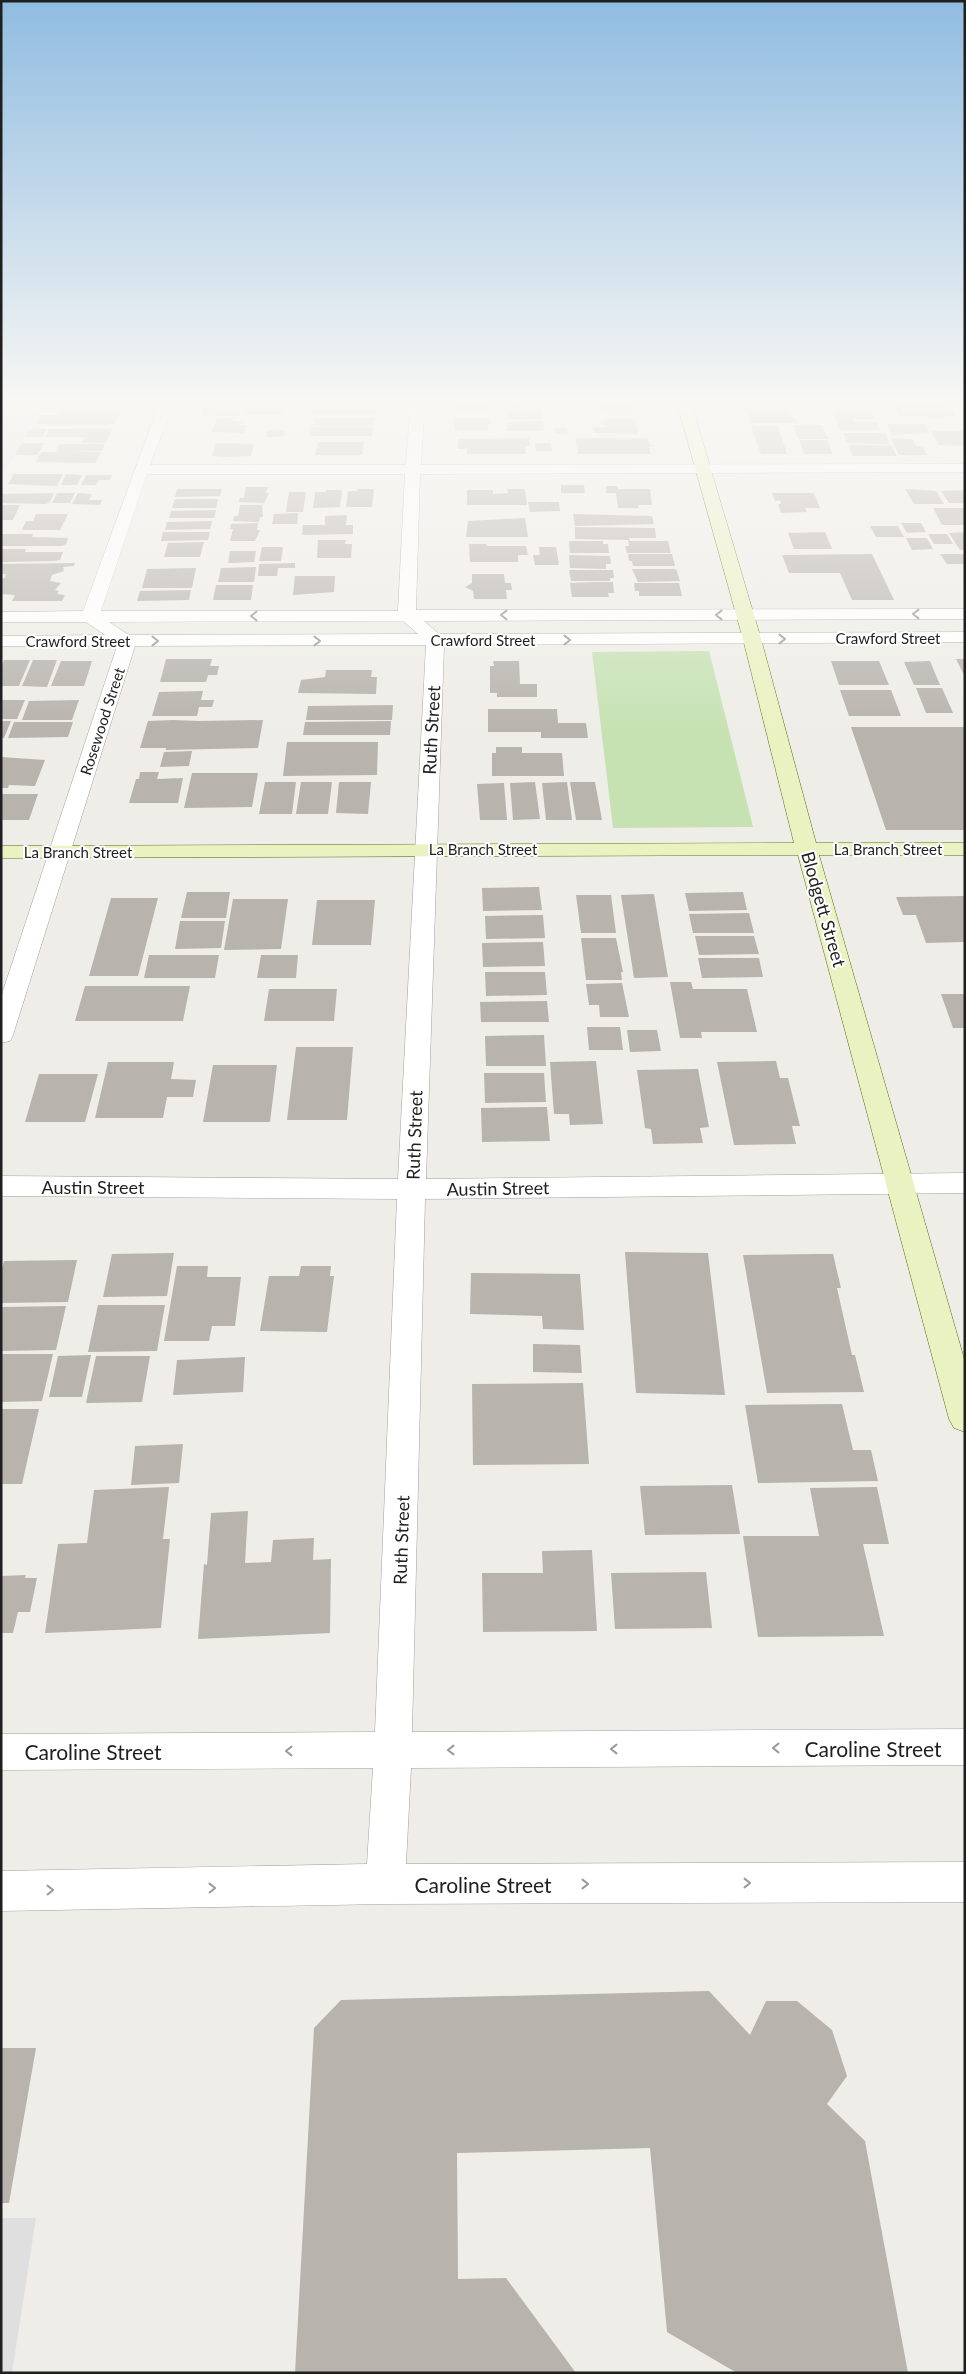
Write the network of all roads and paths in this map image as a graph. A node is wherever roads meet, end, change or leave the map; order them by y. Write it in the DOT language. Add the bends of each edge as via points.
graph roads {
  1 [pos="127,510"];
  2 [pos="411,510"];
  3 [pos="715,510"];
  4 [pos="744,614"];
  5 [pos="965,614"];
  6 [pos="406,615"];
  7 [pos="1,617"];
  8 [pos="90,617"];
  9 [pos="965,637"];
  10 [pos="752,639"];
  11 [pos="435,640"];
  12 [pos="1,641"];
  13 [pos="127,642"];
  14 [pos="424,849"];
  15 [pos="965,849"];
  16 [pos="807,850"];
  17 [pos="1,852"];
  18 [pos="60,852"];
  19 [pos="1,1035"];
  20 [pos="901,1183"];
  21 [pos="965,1183"];
  22 [pos="1,1186"];
  23 [pos="412,1189"];
  24 [pos="965,1419"];
  25 [pos="965,1747"];
  26 [pos="395,1750"];
  27 [pos="1,1752"];
  28 [pos="965,1882"];
  29 [pos="386,1884"];
  30 [pos="1,1891"];
  1 -- 8 [label="street"];
  2 -- 6 [label="street"];
  3 -- 4 [label="street, Blodgett Street"];
  5 -- 4 [label="street, Crawford Street, one-way"];
  4 -- 6 [label="street, Crawford Street, one-way"];
  4 -- 10 [label="street, Blodgett Street"];
  6 -- 8 [label="street, Crawford Street, one-way"];
  6 -- 11 [label="street"];
  7 -- 8 [label="street, Crawford Street"];
  8 -- 13 [label="street"];
  10 -- 9 [label="street, Crawford Street, one-way"];
  11 -- 10 [label="street, Crawford Street, one-way"];
  10 -- 16 [label="street, Blodgett Street"];
  13 -- 11 [label="street, Crawford Street, one-way"];
  11 -- 14 [label="street, Ruth Street"];
  12 -- 13 [label="street, Crawford Street"];
  13 -- 18 [label="street, Rosewood Street"];
  14 -- 16 [label="street, La Branch Street"];
  14 -- 18 [label="street, La Branch Street"];
  14 -- 23 [label="street, Ruth Street"];
  15 -- 16 [label="street, La Branch Street"];
  16 -- 20 [label="street, Blodgett Street"];
  17 -- 18 [label="street, La Branch Street"];
  18 -- 19 [label="street, Rosewood Street"];
  20 -- 21 [label="street, Austin Street"];
  20 -- 23 [label="street, Austin Street"];
  20 -- 24 [label="street, Blodgett Street"];
  22 -- 23 [label="street, Austin Street"];
  23 -- 26 [label="street, Ruth Street"];
  25 -- 26 [label="street, Caroline Street, one-way"];
  26 -- 27 [label="street, Caroline Street, one-way"];
  26 -- 29 [label="street, Ruth Street"];
  29 -- 28 [label="street, Caroline Street, one-way"];
  30 -- 29 [label="street, Caroline Street, one-way"];
}
